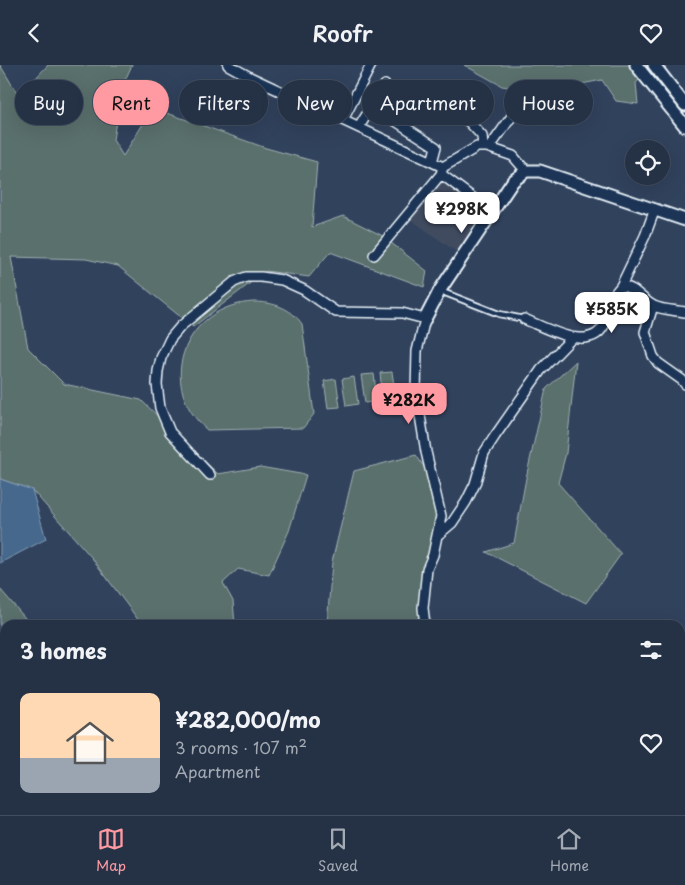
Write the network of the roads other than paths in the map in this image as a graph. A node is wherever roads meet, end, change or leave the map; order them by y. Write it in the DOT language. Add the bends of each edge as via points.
graph roads {
  1 [pos="228,65"];
  2 [pos="371,65"];
  3 [pos="654,65"];
  4 [pos="637,68"];
  5 [pos="278,90"];
  6 [pos="352,102"];
  7 [pos="685,105"];
  8 [pos="362,122"];
  9 [pos="352,124"];
  10 [pos="402,125"];
  11 [pos="472,125"];
  12 [pos="504,125"];
  13 [pos="685,126"];
  14 [pos="359,127"];
  15 [pos="486,147"];
  16 [pos="432,162"];
  17 [pos="442,171"];
  18 [pos="526,171"];
  19 [pos="655,209"];
  20 [pos="492,212"];
  21 [pos="685,219"];
  22 [pos="374,255"];
  23 [pos="621,286"];
  24 [pos="440,291"];
  25 [pos="653,306"];
  26 [pos="685,312"];
  27 [pos="425,319"];
  28 [pos="524,319"];
  29 [pos="572,338"];
  30 [pos="685,384"];
  31 [pos="210,475"];
  32 [pos="438,534"];
  33 [pos="424,620"];
  1 -- 5 [label="street"];
  2 -- 6 [label="street"];
  3 -- 7 [label="street"];
  4 -- 13 [label="street"];
  8 -- 14 [label="street"];
  9 -- 14 [label="street"];
  10 -- 16 [label="street" via="436,147"];
  11 -- 15 [label="street" via="482,136"];
  12 -- 15 [label="street"];
  14 -- 16 [label="street"];
  15 -- 17 [label="street" via="476,147"];
  15 -- 18 [label="street" via="513,156"];
  16 -- 17 [label="street"];
  17 -- 20 [label="street"];
  17 -- 22 [label="street"];
  18 -- 19 [label="street" via="540,171"];
  18 -- 20 [label="street" via="513,181"];
  19 -- 21 [label="street"];
  19 -- 23 [label="street"];
  20 -- 24 [label="street"];
  23 -- 25 [label="street" via="634,290"];
  23 -- 29 [label="street" via="610,301 606,321 597,334 586,339"];
  24 -- 27 [label="street"];
  24 -- 28 [label="lane" via="499,314"];
  25 -- 26 [label="street"];
  25 -- 30 [label="street" via="645,332 653,356"];
  27 -- 31 [label="street" via="402,313 336,312 304,290 282,280 246,277 234,282 176,333 161,358 158,371 160,408 170,432"];
  27 -- 32 [label="street" via="417,351 416,391 426,452 442,517"];
  28 -- 29 [label="street"];
  29 -- 32 [label="street" via="541,370 495,436 484,453 466,501 452,523"];
  32 -- 33 [label="street" via="427,569"];
}
